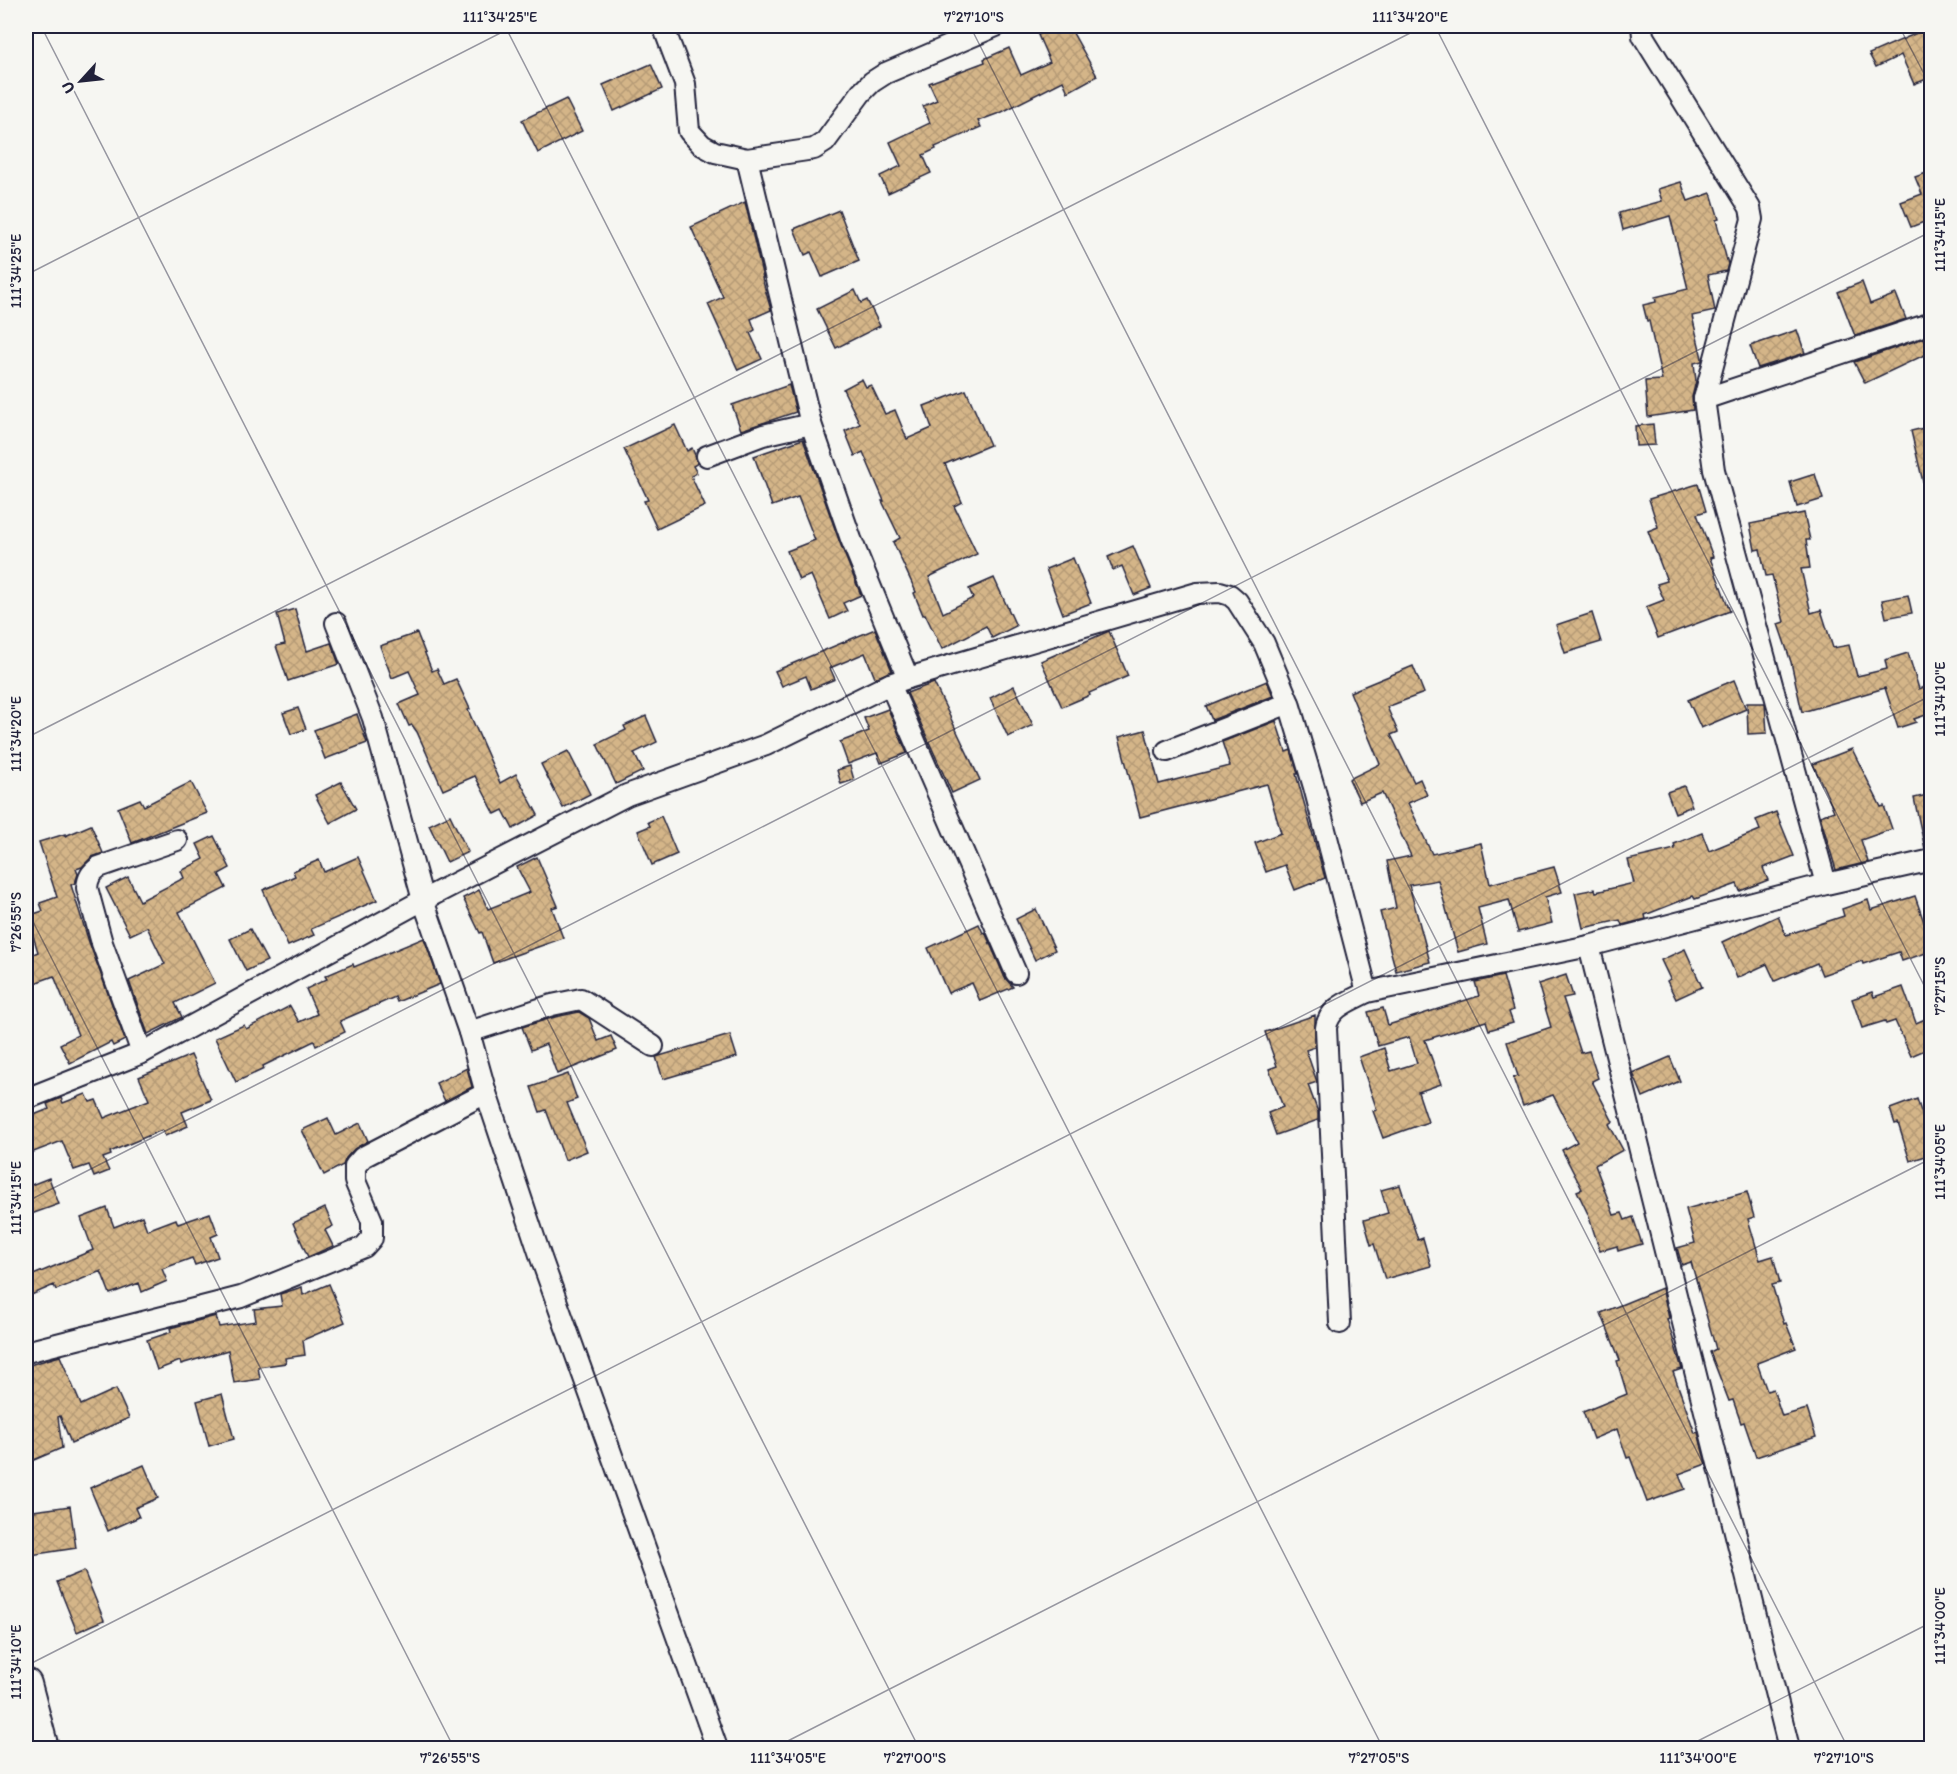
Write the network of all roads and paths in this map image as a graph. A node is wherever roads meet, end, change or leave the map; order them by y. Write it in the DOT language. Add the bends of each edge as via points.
graph roads {
  1 [pos="663,26"];
  2 [pos="996,26"];
  3 [pos="1641,26"];
  4 [pos="747,159"];
  5 [pos="1932,323"];
  6 [pos="1704,399"];
  7 [pos="811,424"];
  8 [pos="707,456"];
  9 [pos="336,623"];
  10 [pos="899,681"];
  11 [pos="1289,703"];
  12 [pos="1167,751"];
  13 [pos="177,840"];
  14 [pos="1932,860"];
  15 [pos="1826,884"];
  16 [pos="423,900"];
  17 [pos="1589,946"];
  18 [pos="1016,973"];
  19 [pos="1366,992"];
  20 [pos="469,1032"];
  21 [pos="653,1046"];
  22 [pos="142,1053"];
  23 [pos="486,1093"];
  24 [pos="26,1099"];
  25 [pos="1340,1323"];
  26 [pos="26,1352"];
  27 [pos="26,1684"];
  28 [pos="43,1749"];
  29 [pos="717,1749"];
  30 [pos="1789,1749"];
  1 -- 4 [label="street" via="685,84 689,131 715,152"];
  2 -- 4 [label="street" via="872,82 825,142 814,148"];
  3 -- 6 [label="street" via="1643,36 1750,208 1752,219"];
  4 -- 7 [label="street"];
  5 -- 6 [label="street"];
  6 -- 15 [label="street" via="1714,470"];
  7 -- 8 [label="street" via="763,435"];
  7 -- 10 [label="street"];
  9 -- 16 [label="street" via="373,718"];
  10 -- 11 [label="street" via="1197,593 1220,592 1237,601 1264,643"];
  10 -- 16 [label="street" via="766,745 627,795"];
  10 -- 18 [label="street"];
  11 -- 12 [label="street"];
  11 -- 19 [label="street"];
  13 -- 22 [label="street" via="99,867 88,879 102,943"];
  14 -- 15 [label="street"];
  15 -- 17 [label="street"];
  16 -- 20 [label="street"];
  16 -- 22 [label="street"];
  17 -- 19 [label="street"];
  17 -- 30 [label="street"];
  19 -- 25 [label="street" via="1334,1010 1326,1028"];
  20 -- 21 [label="street" via="581,999"];
  20 -- 23 [label="street"];
  22 -- 24 [label="street"];
  23 -- 26 [label="street" via="363,1157 355,1166 356,1181 372,1221 372,1238 364,1246 241,1297"];
  23 -- 29 [label="street"];
  27 -- 28 [label="highway"];
}
